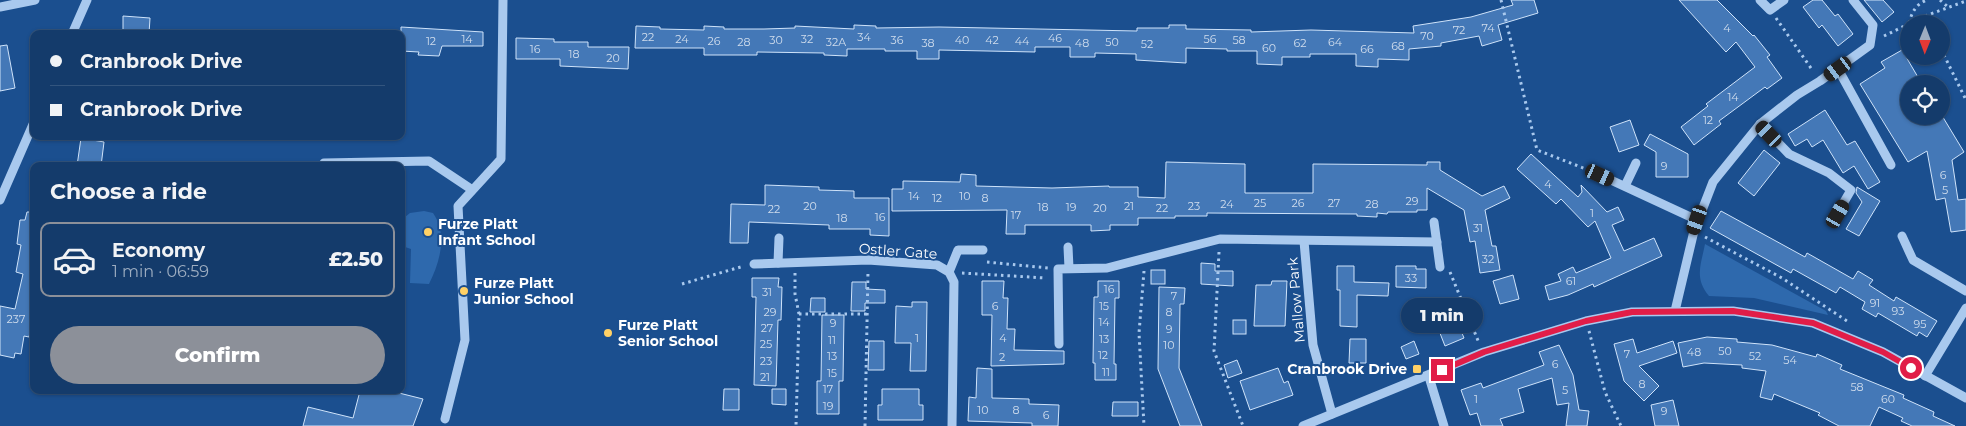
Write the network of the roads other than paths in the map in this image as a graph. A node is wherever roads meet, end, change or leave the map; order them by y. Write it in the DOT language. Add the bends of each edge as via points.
graph roads {
  1 [pos="35,0"];
  2 [pos="86,0"];
  3 [pos="503,0"];
  4 [pos="1760,0"];
  5 [pos="1784,0"];
  6 [pos="1853,0"];
  7 [pos="0,7"];
  8 [pos="74,30"];
  9 [pos="1838,69"];
  10 [pos="1760,124"];
  11 [pos="30,131"];
  12 [pos="376,162"];
  13 [pos="1636,163"];
  14 [pos="1891,165"];
  15 [pos="1600,175"];
  16 [pos="1624,186"];
  17 [pos="471,189"];
  18 [pos="0,200"];
  19 [pos="1838,214"];
  20 [pos="1697,220"];
  21 [pos="1434,222"];
  22 [pos="1902,236"];
  23 [pos="779,238"];
  24 [pos="1304,241"];
  25 [pos="1437,242"];
  26 [pos="1068,247"];
  27 [pos="983,250"];
  28 [pos="778,263"];
  29 [pos="754,264"];
  30 [pos="1069,268"];
  31 [pos="1440,268"];
  32 [pos="949,272"];
  33 [pos="1966,291"];
  34 [pos="1966,308"];
  35 [pos="1675,312"];
  36 [pos="1058,344"];
  37 [pos="1429,376"];
  38 [pos="1925,376"];
  39 [pos="1966,398"];
  40 [pos="1332,414"];
  41 [pos="446,418"];
  42 [pos="952,426"];
  43 [pos="1303,426"];
  44 [pos="1444,426"];
  1 -- 7 [label="street"];
  2 -- 8 [label="street"];
  3 -- 17 [label="street" via="501,159"];
  4 -- 5 [label="street" via="1770,10"];
  6 -- 9 [label="street" via="1873,24 1870,45"];
  9 -- 10 [label="street" via="1797,94"];
  9 -- 14 [label="street"];
  10 -- 19 [label="street" via="1789,154 1829,173 1851,190"];
  10 -- 20 [label="street" via="1713,182"];
  11 -- 18 [label="street"];
  12 -- 17 [label="street" via="429,161"];
  13 -- 16 [label="street"];
  15 -- 16 [label="street"];
  16 -- 20 [label="street"];
  17 -- 41 [label="street" via="458,206 465,340"];
  20 -- 35 [label="street"];
  21 -- 25 [label="street"];
  22 -- 33 [label="street" via="1913,260"];
  23 -- 28 [label="street"];
  24 -- 25 [label="street, Mallow Park"];
  24 -- 30 [label="street, Mallow Park" via="1220,239 1107,268"];
  24 -- 40 [label="street, Mallow Park" via="1313,344"];
  25 -- 31 [label="street"];
  26 -- 30 [label="street"];
  27 -- 32 [label="street" via="958,250"];
  28 -- 29 [label="street, Ostler Gate"];
  28 -- 32 [label="street, Ostler Gate" via="868,260 937,265"];
  30 -- 36 [label="street, Mallow Park" via="1058,269"];
  32 -- 42 [label="street, Ostler Gate" via="954,282"];
  34 -- 38 [label="street"];
  35 -- 37 [label="street" via="1632,312 1586,321 1484,352"];
  35 -- 38 [label="street" via="1733,311 1813,323 1883,352"];
  37 -- 40 [label="street"];
  37 -- 44 [label="street"];
  38 -- 39 [label="street"];
  40 -- 43 [label="street"];
}
